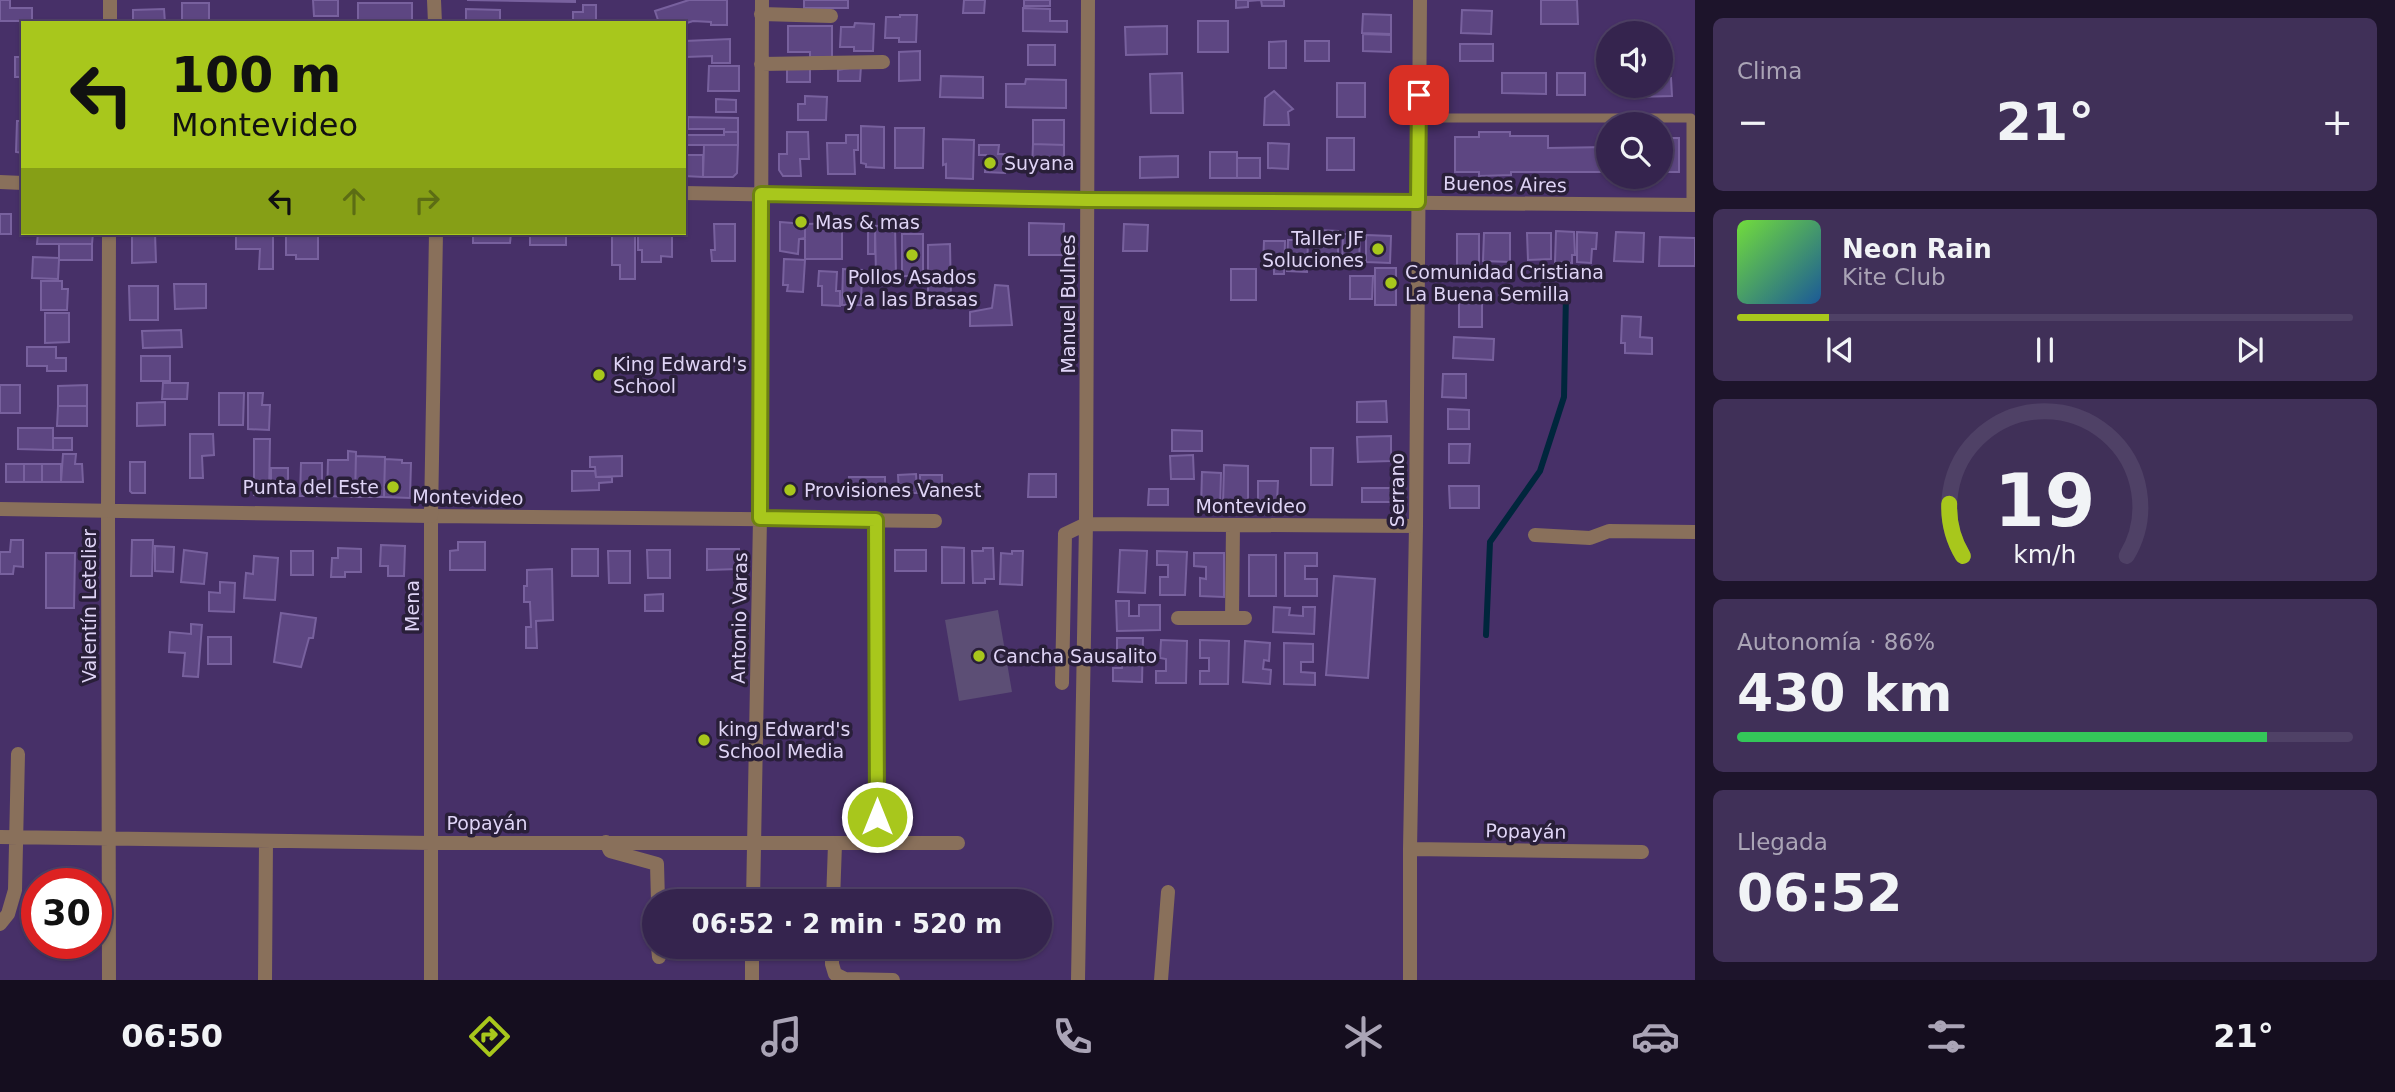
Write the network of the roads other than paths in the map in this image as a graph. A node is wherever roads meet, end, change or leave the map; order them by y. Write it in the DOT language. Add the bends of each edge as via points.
graph roads {
  1 [pos="110,0"];
  2 [pos="434,0"];
  3 [pos="1088,0"];
  4 [pos="1420,0"];
  5 [pos="762,7"];
  6 [pos="831,16"];
  7 [pos="110,21"];
  8 [pos="435,21"];
  9 [pos="883,62"];
  10 [pos="761,64"];
  11 [pos="1419,118"];
  12 [pos="0,182"];
  13 [pos="21,183"];
  14 [pos="686,193"];
  15 [pos="761,194"];
  16 [pos="1087,200"];
  17 [pos="1418,202"];
  18 [pos="1693,205"];
  19 [pos="109,235"];
  20 [pos="436,235"];
  21 [pos="0,509"];
  22 [pos="108,510"];
  23 [pos="431,516"];
  24 [pos="760,518"];
  25 [pos="876,520"];
  26 [pos="935,521"];
  27 [pos="1086,524"];
  28 [pos="1233,525"];
  29 [pos="1416,526"];
  30 [pos="1695,532"];
  31 [pos="1535,535"];
  32 [pos="1178,618"];
  33 [pos="1062,683"];
  34 [pos="18,754"];
  35 [pos="0,837"];
  36 [pos="16,837"];
  37 [pos="108,838"];
  38 [pos="266,841"];
  39 [pos="606,842"];
  40 [pos="430,843"];
  41 [pos="755,843"];
  42 [pos="958,843"];
  43 [pos="835,844"];
  44 [pos="877,844"];
  45 [pos="1410,849"];
  46 [pos="1642,852"];
  47 [pos="658,889"];
  48 [pos="753,889"];
  49 [pos="833,889"];
  50 [pos="1168,892"];
  51 [pos="0,924"];
  52 [pos="752,959"];
  53 [pos="832,959"];
  54 [pos="109,980"];
  55 [pos="265,980"];
  56 [pos="431,980"];
  57 [pos="752,980"];
  58 [pos="893,980"];
  59 [pos="1078,980"];
  60 [pos="1161,980"];
  61 [pos="1410,980"];
  1 -- 7 [label="street"];
  2 -- 8 [label="street"];
  3 -- 16 [label="street, Manuel Bulnes"];
  4 -- 11 [label="street, Serrano"];
  5 -- 6 [label="street"];
  5 -- 10 [label="street, Antonio Varas"];
  9 -- 10 [label="street"];
  10 -- 15 [label="street, Antonio Varas"];
  11 -- 17 [label="street, Serrano"];
  11 -- 18 [label="lane" via="1691,118"];
  12 -- 13 [label="street"];
  14 -- 15 [label="street, Buenos Aires"];
  15 -- 16 [label="street, Buenos Aires"];
  15 -- 24 [label="street, Antonio Varas"];
  16 -- 17 [label="street, Buenos Aires"];
  16 -- 27 [label="street, Manuel Bulnes"];
  17 -- 18 [label="street, Buenos Aires"];
  17 -- 29 [label="street, Serrano"];
  19 -- 22 [label="street, Valentín Letelier"];
  20 -- 23 [label="street, Mena"];
  21 -- 22 [label="street, Montevideo"];
  22 -- 23 [label="street, Montevideo"];
  22 -- 37 [label="street, Valentín Letelier"];
  23 -- 24 [label="street, Montevideo"];
  23 -- 40 [label="street, Mena"];
  24 -- 25 [label="street, Montevideo"];
  24 -- 41 [label="street, Antonio Varas"];
  25 -- 26 [label="street, Montevideo"];
  25 -- 44 [label="street"];
  27 -- 28 [label="street, Montevideo"];
  27 -- 33 [label="street" via="1065,534"];
  27 -- 59 [label="street, Manuel Bulnes"];
  28 -- 29 [label="street, Montevideo"];
  28 -- 32 [label="street" via="1238,618"];
  29 -- 45 [label="street, Serrano"];
  30 -- 31 [label="street" via="1609,531 1590,538"];
  34 -- 36 [label="street"];
  35 -- 36 [label="street, Popayán"];
  36 -- 37 [label="street, Popayán"];
  36 -- 51 [label="street" via="15,890"];
  37 -- 38 [label="street, Popayán"];
  37 -- 54 [label="street, Valentín Letelier"];
  38 -- 40 [label="street, Popayán"];
  38 -- 55 [label="street"];
  39 -- 40 [label="street, Popayán"];
  39 -- 41 [label="street, Popayán"];
  39 -- 47 [label="street" via="610,851 657,864"];
  40 -- 56 [label="street, Mena"];
  41 -- 43 [label="street, Popayán"];
  41 -- 48 [label="street, Antonio Varas"];
  42 -- 44 [label="street, Popayán"];
  43 -- 44 [label="street, Popayán"];
  43 -- 49 [label="street"];
  45 -- 46 [label="street, Popayán"];
  45 -- 61 [label="street, Serrano"];
  50 -- 60 [label="street"];
  52 -- 57 [label="street"];
  53 -- 58 [label="street" via="835,974 845,979"];
}
